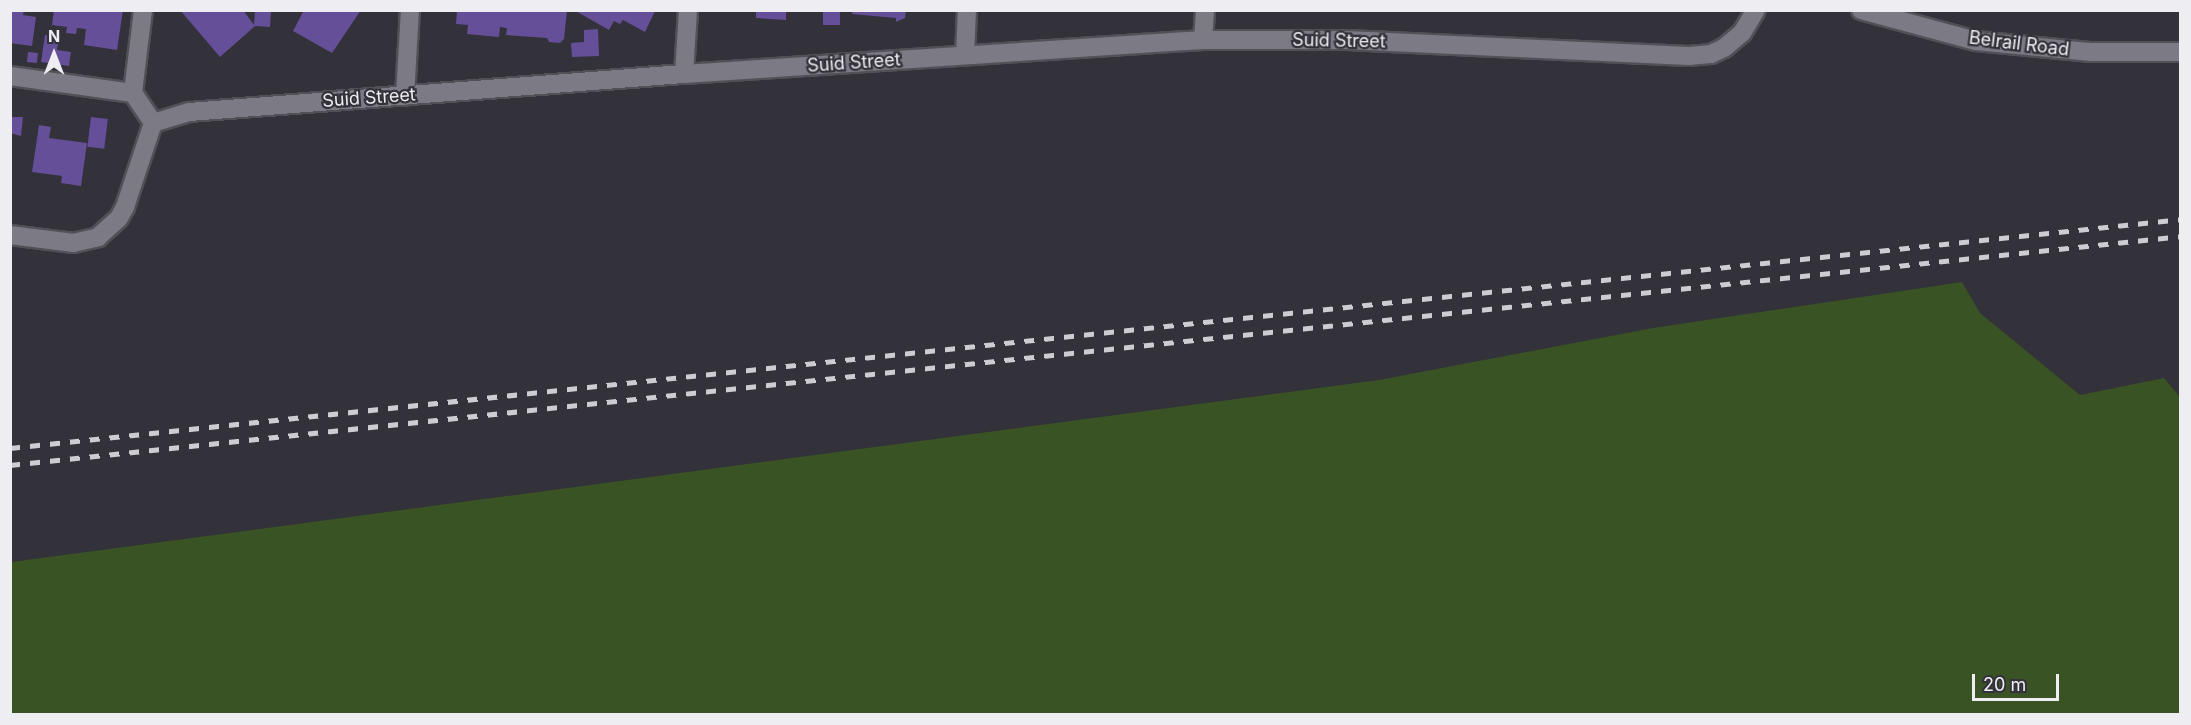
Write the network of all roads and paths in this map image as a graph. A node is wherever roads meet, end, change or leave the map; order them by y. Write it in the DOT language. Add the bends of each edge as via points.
graph roads {
  1 [pos="143,10"];
  2 [pos="410,10"];
  3 [pos="688,10"];
  4 [pos="967,10"];
  5 [pos="1205,10"];
  6 [pos="1756,10"];
  7 [pos="1861,10"];
  8 [pos="1203,40"];
  9 [pos="2181,52"];
  10 [pos="965,55"];
  11 [pos="684,74"];
  12 [pos="10,76"];
  13 [pos="133,93"];
  14 [pos="405,96"];
  15 [pos="153,123"];
  16 [pos="10,235"];
  1 -- 13 [label="street"];
  2 -- 14 [label="street"];
  3 -- 11 [label="street"];
  4 -- 10 [label="street"];
  5 -- 8 [label="street"];
  6 -- 8 [label="street, Suid Street" via="1742,33 1724,48 1689,56 1347,40"];
  7 -- 9 [label="street, Belrail Road" via="1976,41 2091,52"];
  8 -- 10 [label="street, Suid Street"];
  10 -- 11 [label="street, Suid Street"];
  11 -- 14 [label="street, Suid Street"];
  12 -- 13 [label="street"];
  13 -- 15 [label="street"];
  14 -- 15 [label="street, Suid Street" via="189,112"];
  15 -- 16 [label="street" via="125,207 98,237 73,243"];
}
